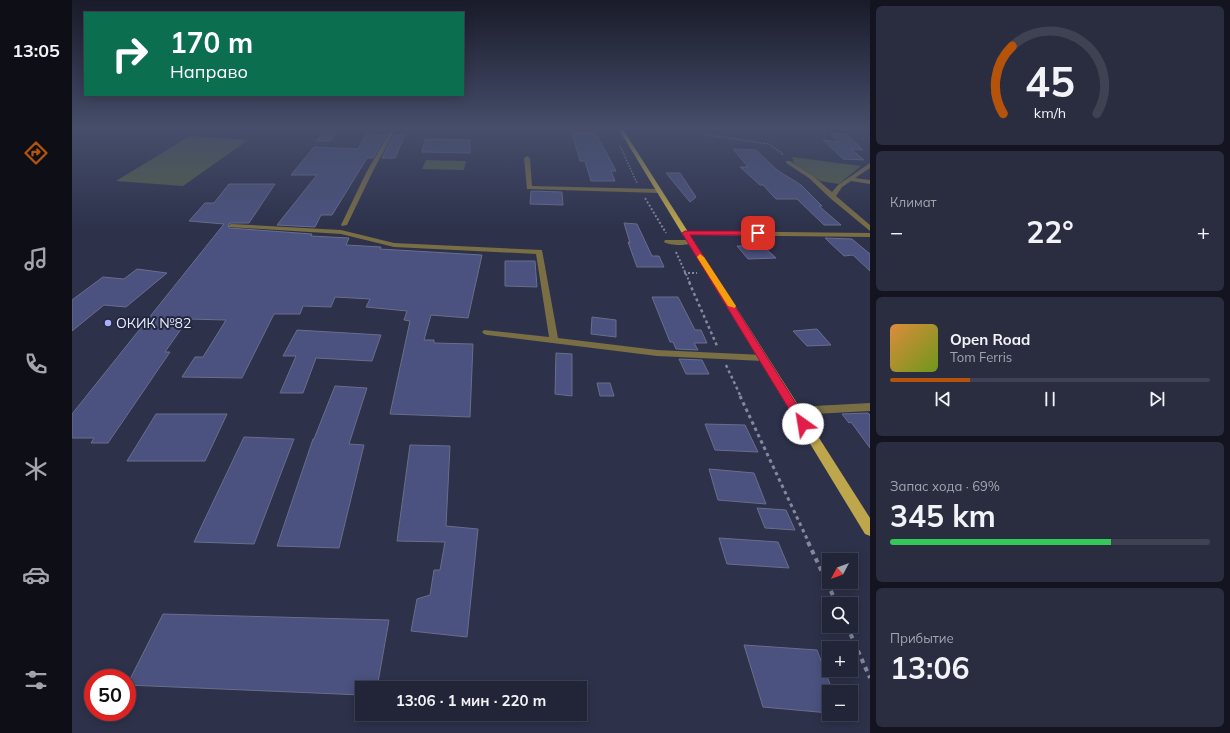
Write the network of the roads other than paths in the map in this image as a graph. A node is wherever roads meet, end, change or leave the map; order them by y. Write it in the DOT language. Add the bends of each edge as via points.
graph roads {
  1 [pos="375,162"];
  2 [pos="527,162"];
  3 [pos="641,162"];
  4 [pos="788,162"];
  5 [pos="870,165"];
  6 [pos="851,178"];
  7 [pos="870,182"];
  8 [pos="659,191"];
  9 [pos="832,197"];
  10 [pos="344,225"];
  11 [pos="231,226"];
  12 [pos="870,229"];
  13 [pos="685,233"];
  14 [pos="870,234"];
  15 [pos="668,242"];
  16 [pos="691,242"];
  17 [pos="487,332"];
  18 [pos="554,340"];
  19 [pos="762,358"];
  20 [pos="870,408"];
  21 [pos="795,411"];
  22 [pos="870,530"];
  1 -- 10 [label="street"];
  2 -- 8 [label="street" via="529,188"];
  3 -- 8 [label="main road"];
  4 -- 9 [label="street" via="811,177"];
  5 -- 6 [label="street"];
  6 -- 7 [label="street"];
  6 -- 9 [label="street" via="840,186"];
  8 -- 13 [label="main road"];
  9 -- 12 [label="street"];
  11 -- 18 [label="street" via="341,232 394,245 539,252"];
  13 -- 14 [label="street"];
  13 -- 16 [label="main road"];
  15 -- 16 [label="street"];
  16 -- 19 [label="main road"];
  17 -- 18 [label="street"];
  18 -- 19 [label="street" via="658,353"];
  19 -- 21 [label="main road"];
  20 -- 21 [label="street"];
  21 -- 22 [label="main road"];
}
